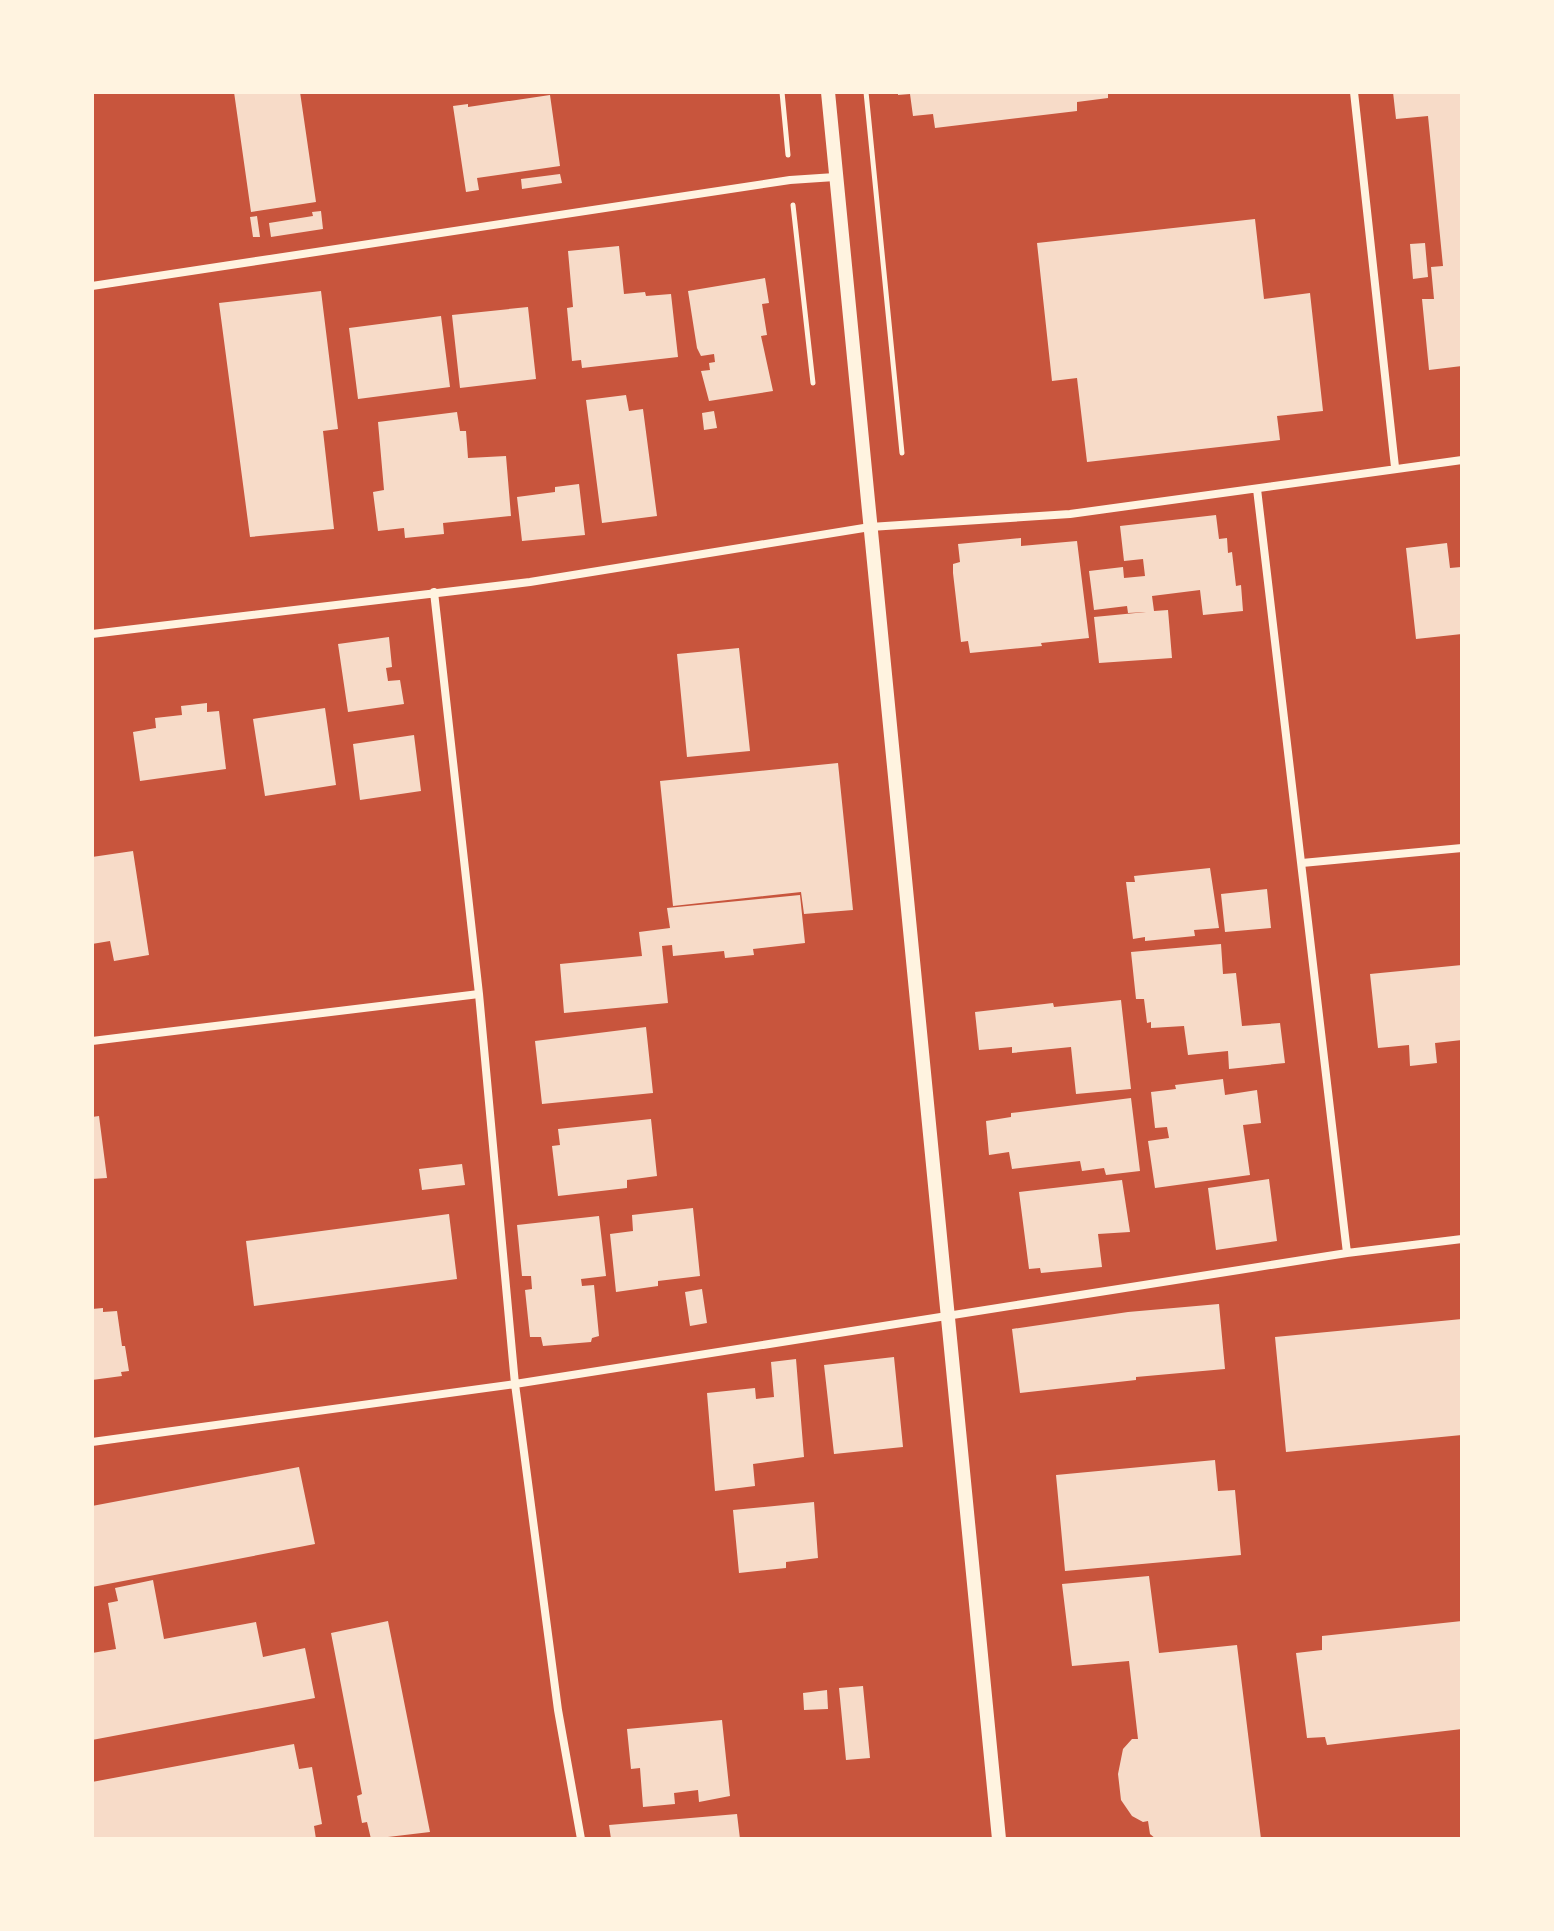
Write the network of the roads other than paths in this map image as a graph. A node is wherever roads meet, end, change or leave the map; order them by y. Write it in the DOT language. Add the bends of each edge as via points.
graph roads {
  1 [pos="828,92"];
  2 [pos="1354,92"];
  3 [pos="835,177"];
  4 [pos="92,286"];
  5 [pos="1462,460"];
  6 [pos="1395,467"];
  7 [pos="1257,489"];
  8 [pos="870,527"];
  9 [pos="434,592"];
  10 [pos="92,634"];
  11 [pos="1462,848"];
  12 [pos="1302,863"];
  13 [pos="479,994"];
  14 [pos="92,1041"];
  15 [pos="1462,1239"];
  16 [pos="1347,1253"];
  17 [pos="949,1315"];
  18 [pos="515,1384"];
  19 [pos="92,1442"];
  20 [pos="581,1839"];
  21 [pos="999,1839"];
  1 -- 3 [label="street"];
  2 -- 6 [label="street"];
  3 -- 4 [label="street"];
  3 -- 8 [label="street"];
  5 -- 6 [label="street"];
  6 -- 7 [label="street"];
  7 -- 8 [label="street" via="1070,514"];
  7 -- 12 [label="street"];
  8 -- 9 [label="street" via="530,582"];
  8 -- 17 [label="street"];
  9 -- 10 [label="street"];
  9 -- 13 [label="street"];
  11 -- 12 [label="street"];
  12 -- 16 [label="street"];
  13 -- 14 [label="street"];
  13 -- 18 [label="street"];
  15 -- 16 [label="street"];
  16 -- 17 [label="street"];
  17 -- 18 [label="street"];
  17 -- 21 [label="street"];
  18 -- 19 [label="street"];
  18 -- 20 [label="street" via="558,1710"];
}
